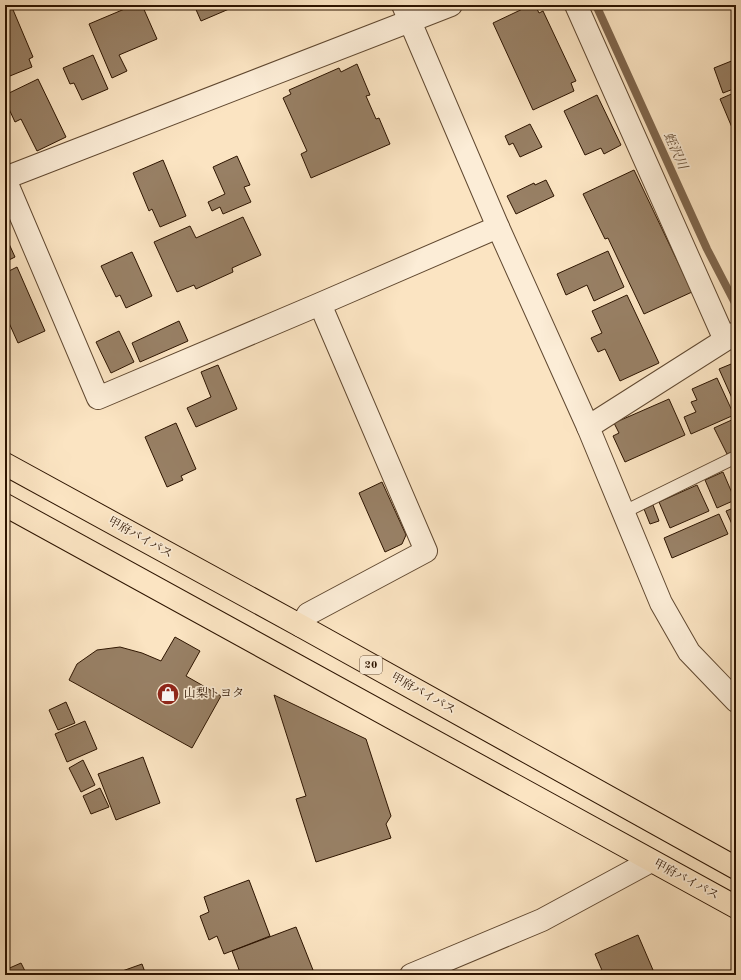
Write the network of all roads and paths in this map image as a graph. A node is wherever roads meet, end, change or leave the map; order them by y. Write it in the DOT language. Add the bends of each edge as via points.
graph roads {
  1 [pos="451,5"];
  2 [pos="576,5"];
  3 [pos="407,13"];
  4 [pos="5,179"];
  5 [pos="498,227"];
  6 [pos="320,304"];
  7 [pos="731,337"];
  8 [pos="588,427"];
  9 [pos="736,457"];
  10 [pos="5,464"];
  11 [pos="5,505"];
  12 [pos="624,512"];
  13 [pos="301,626"];
  14 [pos="736,701"];
  15 [pos="650,861"];
  16 [pos="736,868"];
  17 [pos="736,907"];
  18 [pos="411,975"];
  1 -- 3 [label="street"];
  2 -- 7 [label="street"];
  3 -- 4 [label="street"];
  3 -- 5 [label="street"];
  4 -- 6 [label="street" via="98,398"];
  5 -- 6 [label="street"];
  5 -- 8 [label="street"];
  6 -- 13 [label="street" via="426,551 308,614"];
  7 -- 8 [label="street"];
  8 -- 12 [label="street"];
  9 -- 12 [label="lane"];
  10 -- 13 [label="highway, 甲府バイパス / 20"];
  11 -- 15 [label="highway, 甲府バイパス"];
  12 -- 14 [label="street" via="661,603 689,652"];
  13 -- 16 [label="highway, 甲府バイパス / 20"];
  15 -- 17 [label="highway, 甲府バイパス"];
  15 -- 18 [label="street" via="542,920"];
}
